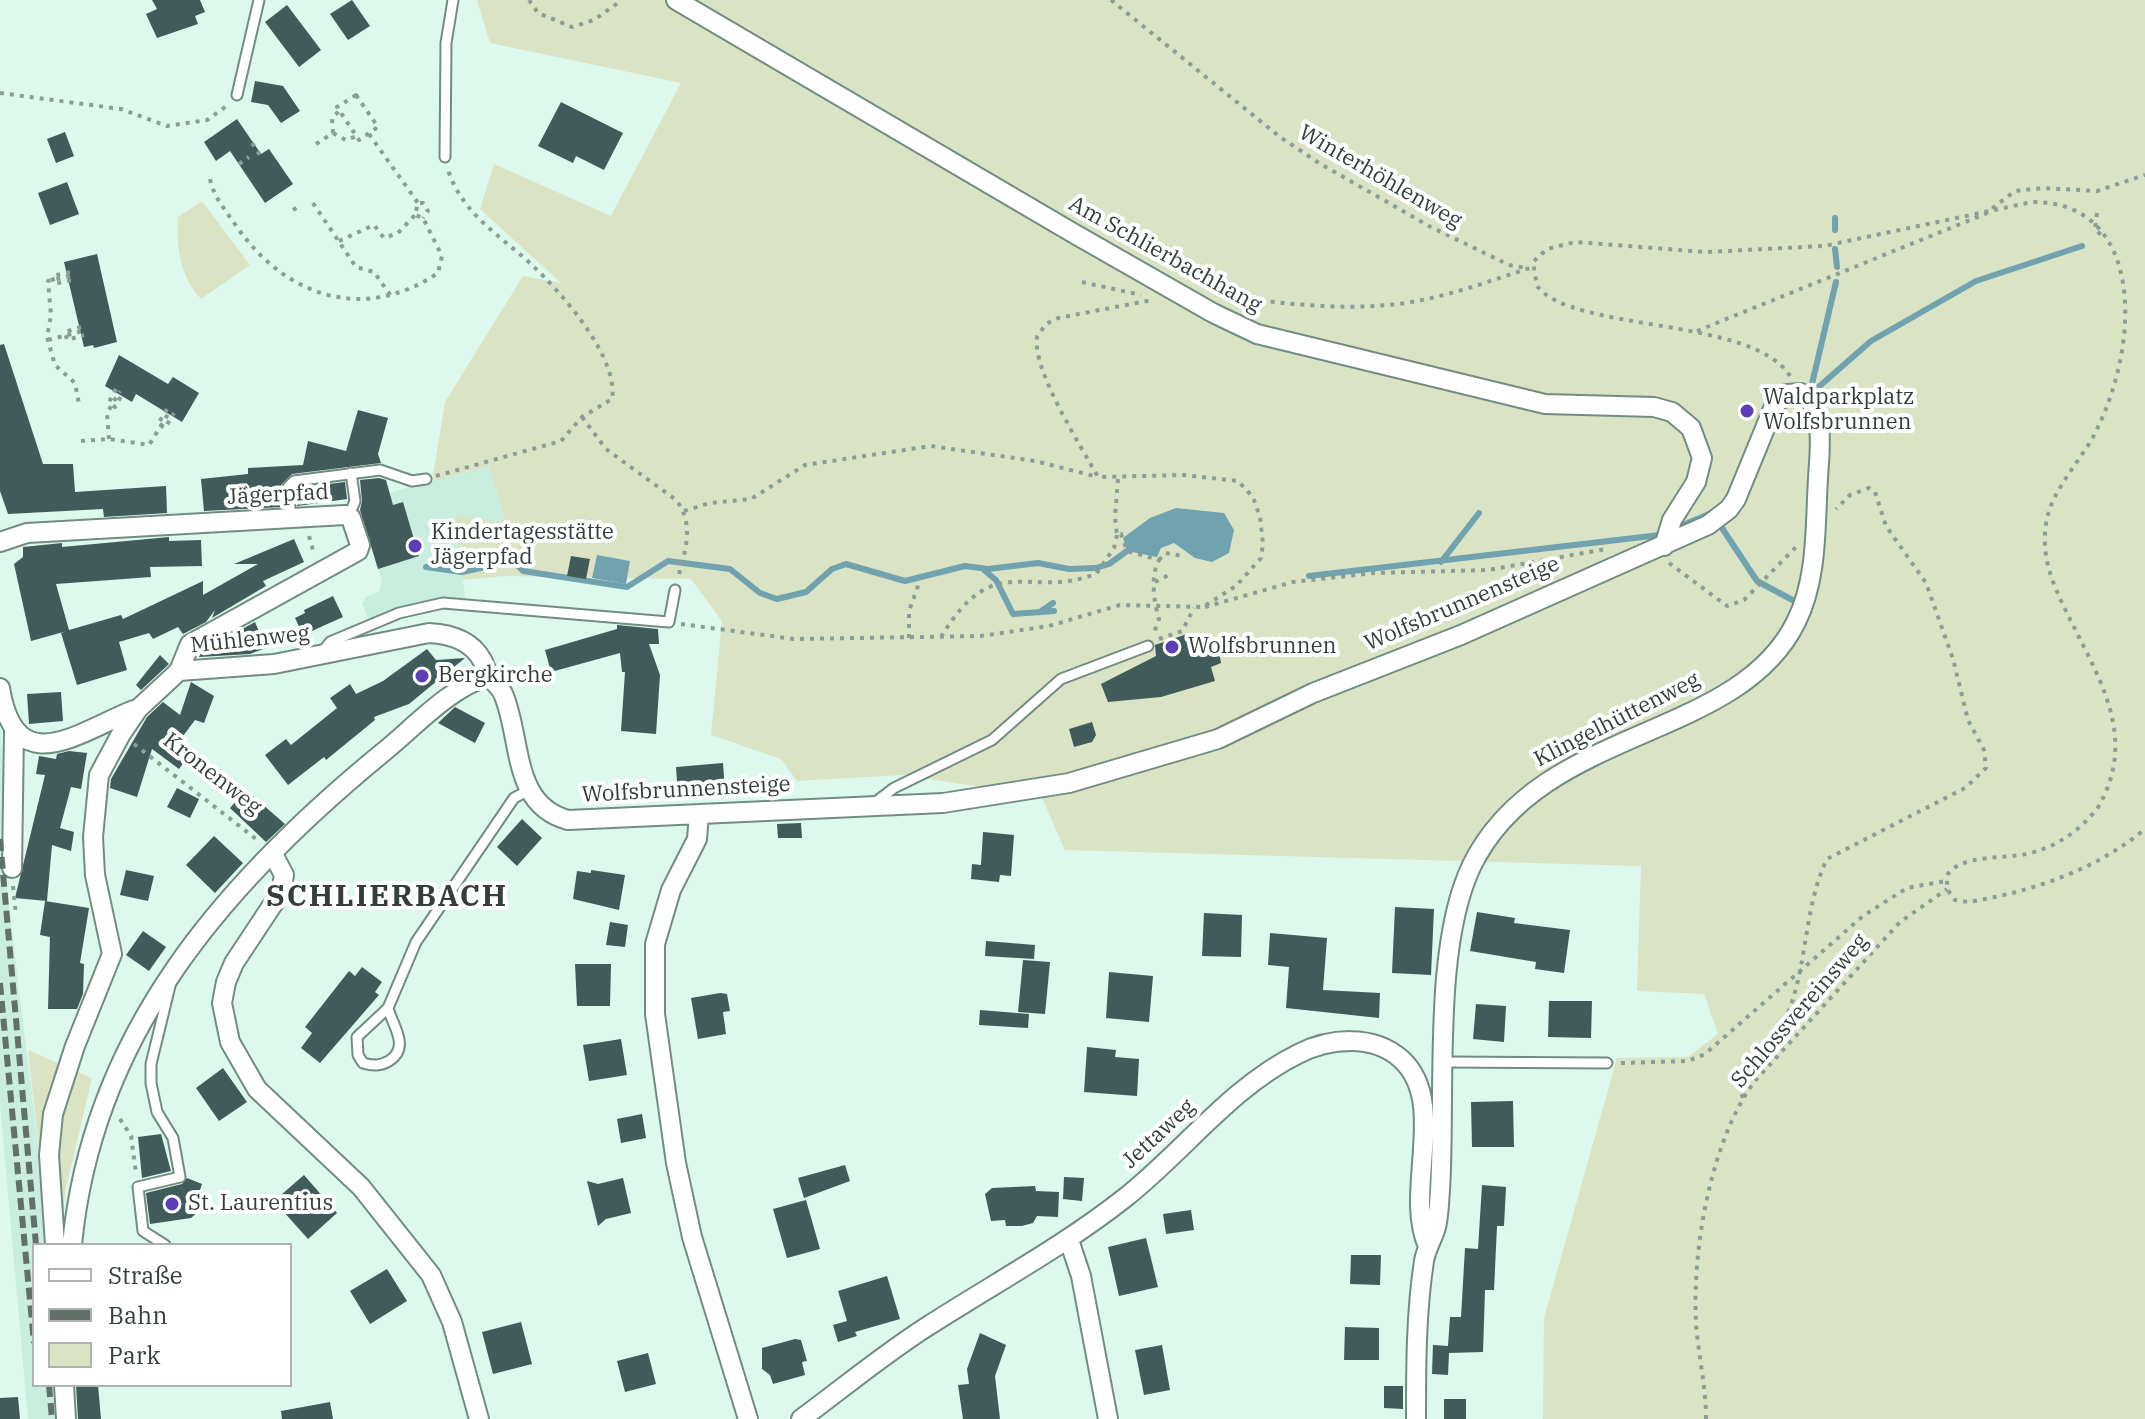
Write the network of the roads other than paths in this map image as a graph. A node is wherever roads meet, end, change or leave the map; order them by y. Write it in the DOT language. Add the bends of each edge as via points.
graph roads {
  1 [pos="259,0"];
  2 [pos="453,0"];
  3 [pos="676,0"];
  4 [pos="234,99"];
  5 [pos="433,157"];
  6 [pos="351,473"];
  7 [pos="426,479"];
  8 [pos="349,516"];
  9 [pos="299,522"];
  10 [pos="0,542"];
  11 [pos="1660,548"];
  12 [pos="675,590"];
  13 [pos="1149,644"];
  14 [pos="322,657"];
  15 [pos="179,671"];
  16 [pos="489,676"];
  17 [pos="0,688"];
  18 [pos="134,710"];
  19 [pos="14,731"];
  20 [pos="529,790"];
  21 [pos="870,806"];
  22 [pos="699,814"];
  23 [pos="273,854"];
  24 [pos="12,868"];
  25 [pos="166,980"];
  26 [pos="388,1008"];
  27 [pos="1444,1062"];
  28 [pos="1607,1063"];
  29 [pos="1069,1240"];
  30 [pos="55,1243"];
  31 [pos="72,1243"];
  32 [pos="162,1243"];
  33 [pos="1428,1246"];
  34 [pos="64,1387"];
  35 [pos="66,1419"];
  36 [pos="479,1419"];
  37 [pos="748,1419"];
  38 [pos="801,1419"];
  39 [pos="1108,1419"];
  40 [pos="1416,1419"];
  1 -- 4 [label="lane"];
  2 -- 5 [label="lane" via="446,43 445,156"];
  3 -- 11 [label="street, Am Schlierbachhang" via="1240,326 1284,342 1504,396 1545,404 1672,412 1695,434 1702,458 1696,482"];
  6 -- 7 [label="lane" via="380,470 412,481"];
  6 -- 8 [label="lane" via="355,501"];
  6 -- 9 [label="lane" via="291,482"];
  8 -- 9 [label="street, Jägerpfad"];
  8 -- 15 [label="street, Jägerpfad" via="358,551 190,644"];
  9 -- 10 [label="street, Jägerpfad" via="27,533"];
  11 -- 21 [label="street, Wolfsbrunnensteige" via="1313,693 1205,744 1022,793"];
  11 -- 27 [label="street, Klingelhüttenweg" via="1729,509 1775,404 1792,393 1811,402 1818,424 1815,539 1801,612 1786,639 1711,700 1554,775 1491,835 1471,868 1457,909"];
  12 -- 14 [label="lane" via="669,622 443,603 399,613 342,637 326,645"];
  13 -- 21 [label="lane" via="1061,679 992,740 894,788"];
  14 -- 15 [label="street, Mühlenweg"];
  14 -- 16 [label="street, Mühlenweg" via="444,634 470,646"];
  15 -- 18 [label="street, Mühlenweg"];
  16 -- 20 [label="street" via="505,697"];
  16 -- 23 [label="street" via="464,687 418,722 320,805"];
  17 -- 19 [label="street"];
  18 -- 19 [label="street" via="56,742 30,743"];
  18 -- 30 [label="street, Mühlenweg" via="99,775 95,875 112,954 53,1114 49,1155"];
  19 -- 24 [label="street"];
  20 -- 22 [label="street, Wolfsbrunnensteige" via="543,809 568,820"];
  20 -- 26 [label="lane" via="514,798 416,942"];
  21 -- 22 [label="street, Wolfsbrunnensteige"];
  22 -- 37 [label="street" via="697,839 671,890 655,944 655,1014 676,1163 695,1250"];
  23 -- 25 [label="street"];
  23 -- 36 [label="street" via="284,875 281,892 226,982 222,1003 230,1042 257,1089 361,1187 431,1275 452,1322"];
  25 -- 31 [label="street" via="126,1046 104,1099 81,1182"];
  25 -- 32 [label="lane" via="170,992 151,1083 157,1112 173,1138 180,1177 138,1187 137,1199 143,1231"];
  26 -- 26 [label="lane" via="357,1037 363,1063 383,1063 399,1049"];
  27 -- 28 [label="lane"];
  27 -- 33 [label="street, Klingelhüttenweg" via="1440,1189"];
  29 -- 33 [label="street, Jettaweg" via="1129,1195 1258,1080 1298,1054 1346,1041 1388,1050 1416,1080 1423,1107 1420,1223"];
  29 -- 38 [label="street, Jettaweg" via="926,1327"];
  29 -- 39 [label="street" via="1081,1276"];
  33 -- 40 [label="street, Klingelhüttenweg" via="1418,1323"];
  34 -- 35 [label="street"];
}
